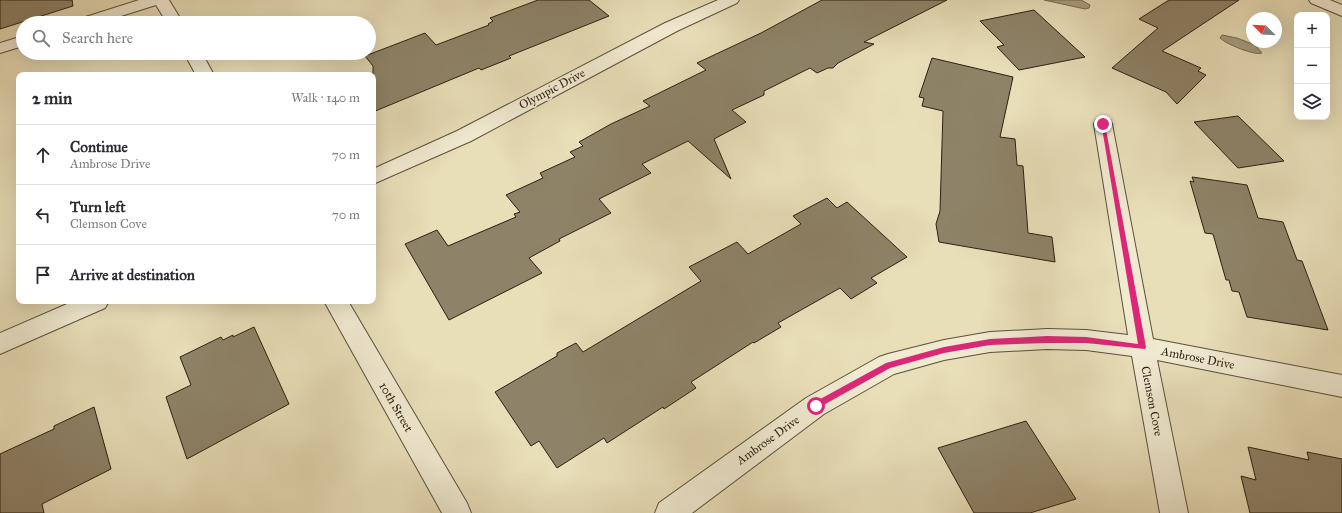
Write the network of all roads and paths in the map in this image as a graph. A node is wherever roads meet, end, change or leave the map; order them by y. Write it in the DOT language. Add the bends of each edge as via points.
graph roads {
  1 [pos="155,0"];
  2 [pos="161,0"];
  3 [pos="731,0"];
  4 [pos="1317,0"];
  5 [pos="1342,11"];
  6 [pos="104,16"];
  7 [pos="171,16"];
  8 [pos="16,43"];
  9 [pos="0,48"];
  10 [pos="196,60"];
  11 [pos="203,72"];
  12 [pos="1103,124"];
  13 [pos="376,176"];
  14 [pos="90,304"];
  15 [pos="338,304"];
  16 [pos="0,344"];
  17 [pos="1142,347"];
  18 [pos="1342,386"];
  19 [pos="457,513"];
  20 [pos="668,513"];
  21 [pos="1174,513"];
  1 -- 6 [label="street"];
  2 -- 7 [label="street"];
  3 -- 13 [label="street, Olympic Drive" via="671,26 464,136"];
  4 -- 5 [label="street"];
  8 -- 9 [label="street"];
  10 -- 11 [label="street"];
  12 -- 17 [label="street, Clemson Cove"];
  14 -- 16 [label="street"];
  15 -- 19 [label="street, 10th Street"];
  17 -- 18 [label="street, Ambrose Drive"];
  17 -- 20 [label="street, Ambrose Drive" via="1086,340 990,342 944,350 888,365 816,406"];
  17 -- 21 [label="street, Clemson Cove"];
}
